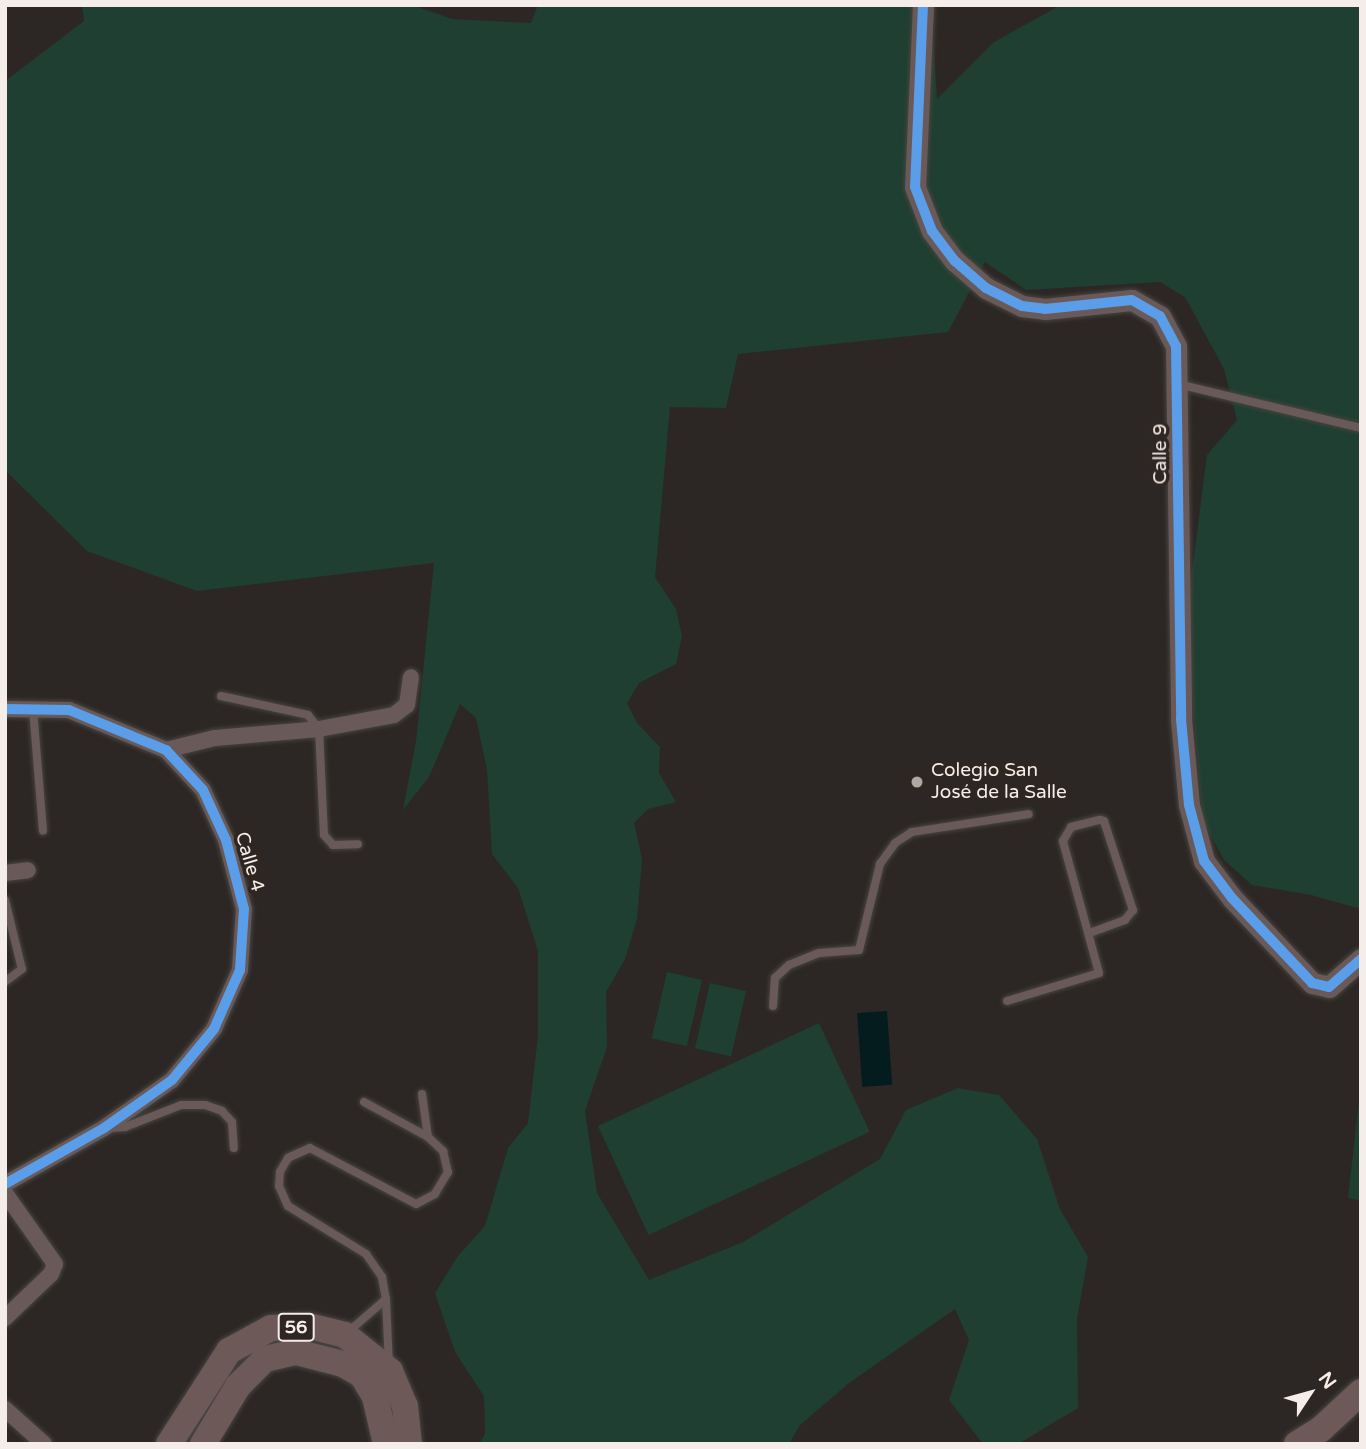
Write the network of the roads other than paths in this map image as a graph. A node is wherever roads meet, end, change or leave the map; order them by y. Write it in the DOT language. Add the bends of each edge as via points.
graph roads {
  1 [pos="923,5"];
  2 [pos="1178,384"];
  3 [pos="1361,428"];
  4 [pos="411,677"];
  5 [pos="221,696"];
  6 [pos="5,709"];
  7 [pos="33,709"];
  8 [pos="320,729"];
  9 [pos="166,750"];
  10 [pos="1029,814"];
  11 [pos="43,831"];
  12 [pos="358,844"];
  13 [pos="27,870"];
  14 [pos="5,873"];
  15 [pos="5,900"];
  16 [pos="1090,933"];
  17 [pos="1361,959"];
  18 [pos="5,982"];
  19 [pos="1007,1001"];
  20 [pos="773,1006"];
  21 [pos="422,1094"];
  22 [pos="364,1102"];
  23 [pos="104,1128"];
  24 [pos="429,1137"];
  25 [pos="233,1148"];
  26 [pos="5,1184"];
  27 [pos="5,1193"];
  28 [pos="386,1298"];
  29 [pos="5,1318"];
  30 [pos="345,1335"];
  31 [pos="390,1371"];
  32 [pos="1361,1392"];
  33 [pos="5,1409"];
  34 [pos="44,1444"];
  35 [pos="169,1444"];
  36 [pos="203,1444"];
  37 [pos="386,1444"];
  38 [pos="410,1444"];
  39 [pos="1297,1444"];
  1 -- 2 [label="street, Calle 9" via="915,187 932,231 955,261 986,288 1022,306 1045,309 1132,300 1148,306 1173,338"];
  2 -- 3 [label="lane"];
  2 -- 17 [label="street, Calle 9" via="1181,719 1195,833 1204,860 1233,898 1312,983 1329,987"];
  4 -- 8 [label="street" via="402,711"];
  5 -- 8 [label="lane" via="298,710"];
  6 -- 7 [label="street, Calle 4"];
  7 -- 9 [label="street, Calle 4" via="69,710"];
  7 -- 11 [label="lane"];
  8 -- 9 [label="street" via="215,738"];
  8 -- 12 [label="lane" via="324,835 333,845"];
  9 -- 23 [label="street, Calle 4" via="202,790 226,840 244,909 240,970 214,1029 172,1080"];
  10 -- 20 [label="lane" via="912,832 895,843 880,864 859,950 818,953 789,965 775,978"];
  13 -- 14 [label="street"];
  15 -- 18 [label="lane" via="22,969"];
  16 -- 16 [label="lane" via="1063,841 1071,827 1100,820 1133,910 1125,920"];
  16 -- 19 [label="lane" via="1099,973"];
  21 -- 24 [label="lane"];
  22 -- 24 [label="lane"];
  23 -- 25 [label="lane" via="125,1127 181,1105 205,1105 222,1111 232,1122"];
  23 -- 26 [label="street, Calle 4"];
  24 -- 28 [label="lane" via="443,1152 448,1172 435,1194 416,1204 310,1148 288,1158 280,1172 279,1186 288,1206 366,1254 377,1265"];
  27 -- 29 [label="street" via="55,1264 51,1274"];
  28 -- 30 [label="lane"];
  28 -- 31 [label="lane"];
  30 -- 31 [label="main road, 56"];
  30 -- 35 [label="main road, 56" via="309,1326 271,1328 250,1336 229,1352"];
  31 -- 38 [label="main road, 56" via="405,1406"];
  32 -- 39 [label="main road"];
  33 -- 34 [label="street"];
  36 -- 37 [label="main road, 56" via="238,1386 265,1359 296,1352 343,1364 362,1375 375,1396"];
}
